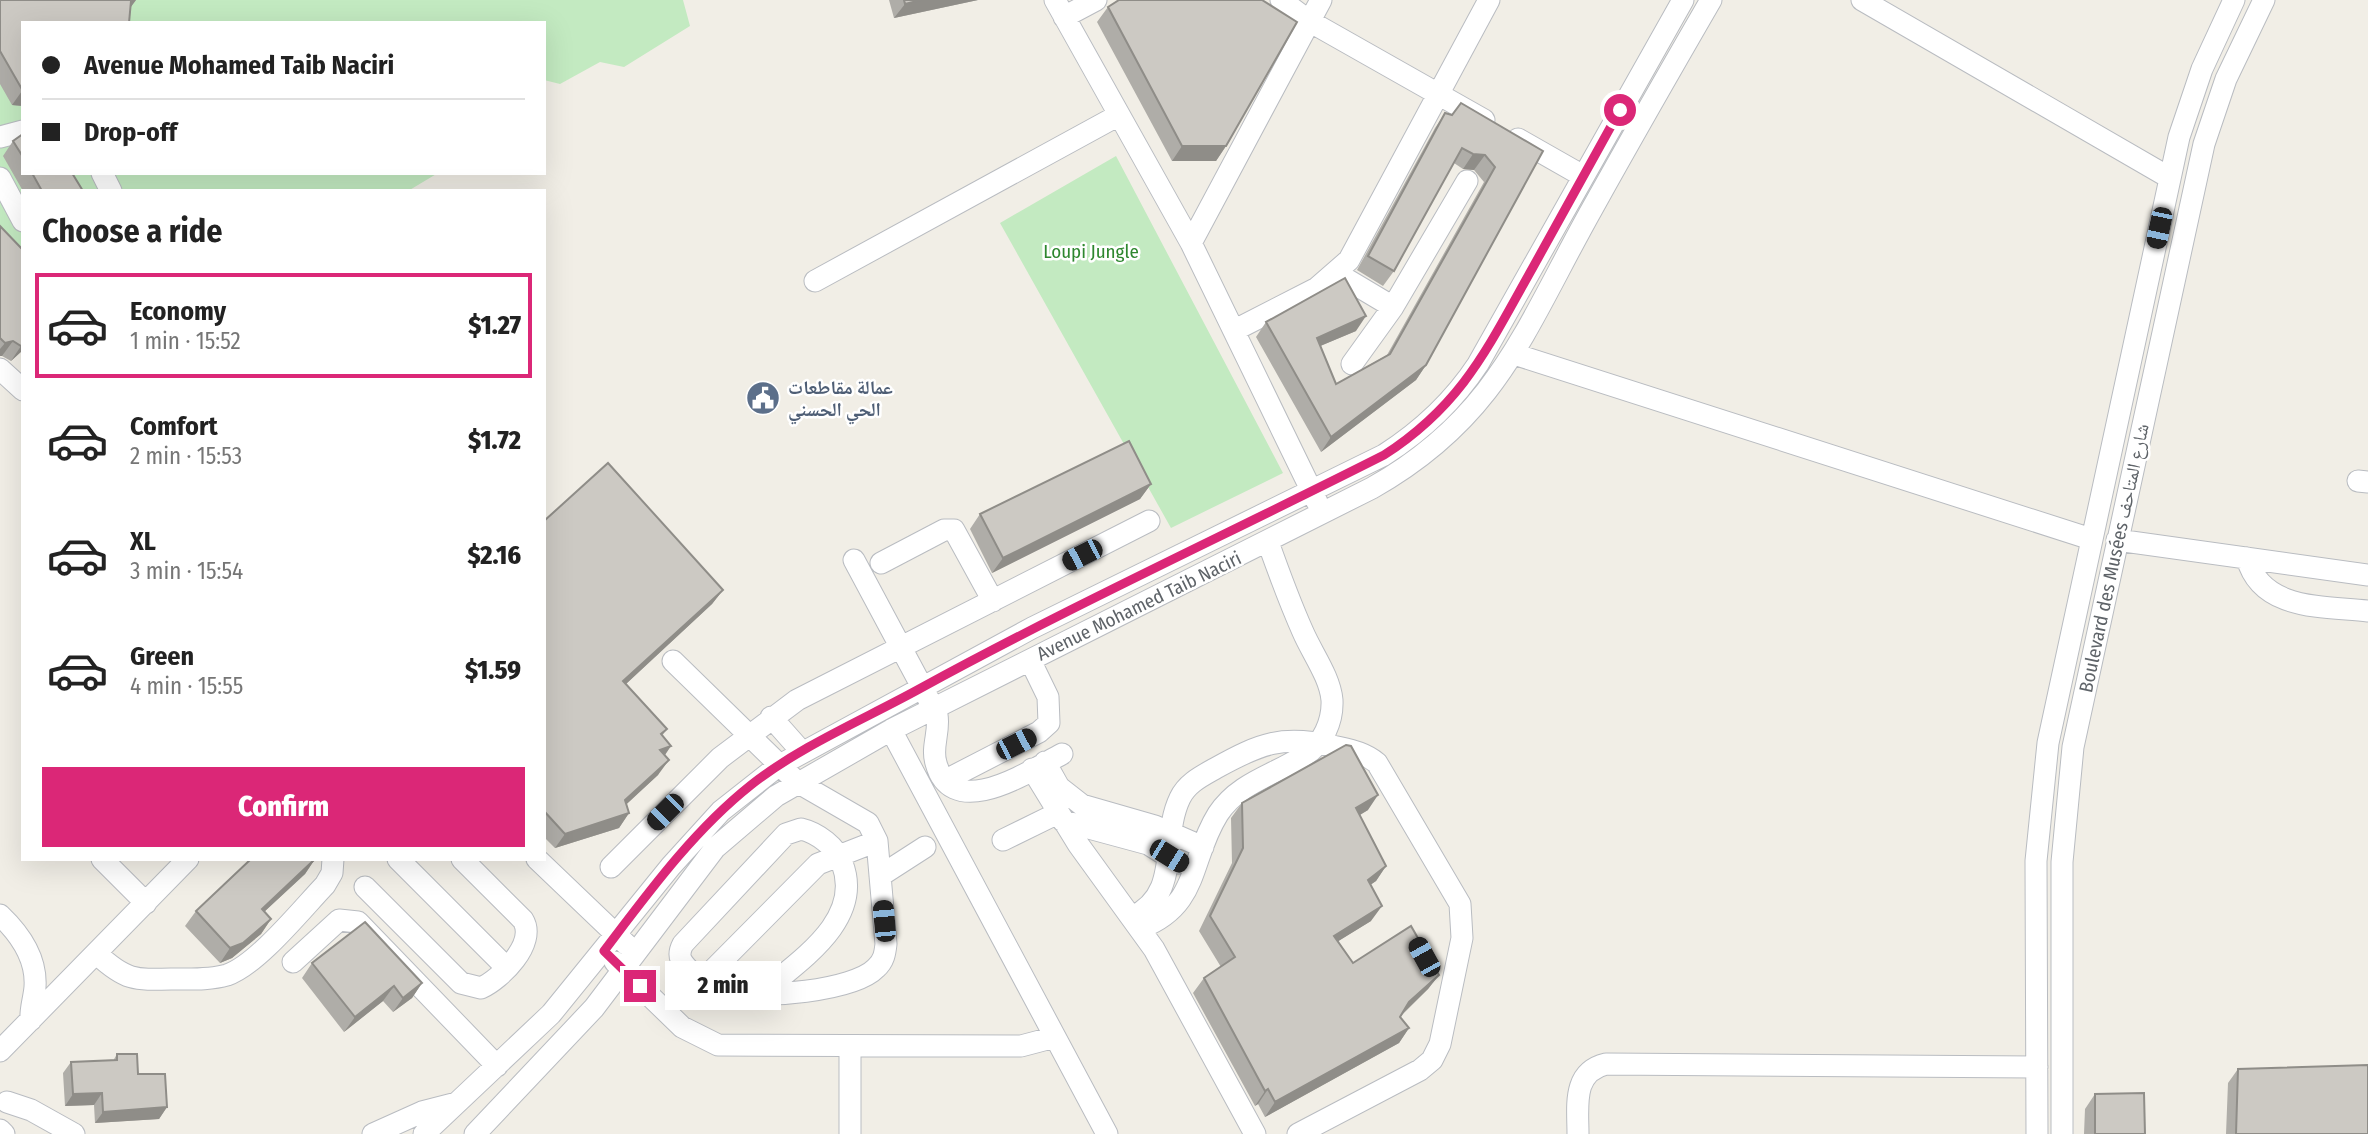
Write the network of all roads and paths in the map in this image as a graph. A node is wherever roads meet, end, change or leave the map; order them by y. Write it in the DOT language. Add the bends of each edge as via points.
graph roads {
  1 [pos="1096,0"];
  2 [pos="1280,0"];
  3 [pos="1321,0"];
  4 [pos="1489,0"];
  5 [pos="1682,0"];
  6 [pos="1711,0"];
  7 [pos="1862,0"];
  8 [pos="2234,0"];
  9 [pos="2264,0"];
  10 [pos="1060,9"];
  11 [pos="1309,21"];
  12 [pos="1437,93"];
  13 [pos="1119,115"];
  14 [pos="21,132"];
  15 [pos="0,137"];
  16 [pos="1583,176"];
  17 [pos="0,178"];
  18 [pos="2170,178"];
  19 [pos="1467,181"];
  20 [pos="21,217"];
  21 [pos="1191,243"];
  22 [pos="1336,273"];
  23 [pos="815,281"];
  24 [pos="1393,307"];
  25 [pos="1235,330"];
  26 [pos="1514,354"];
  27 [pos="1352,364"];
  28 [pos="0,369"];
  29 [pos="21,388"];
  30 [pos="1311,491"];
  31 [pos="1323,513"];
  32 [pos="1149,522"];
  33 [pos="2091,539"];
  34 [pos="2117,540"];
  35 [pos="1268,542"];
  36 [pos="2247,558"];
  37 [pos="854,560"];
  38 [pos="881,563"];
  39 [pos="2368,575"];
  40 [pos="993,601"];
  41 [pos="2368,611"];
  42 [pos="900,647"];
  43 [pos="1030,660"];
  44 [pos="673,661"];
  45 [pos="922,688"];
  46 [pos="933,708"];
  47 [pos="771,717"];
  48 [pos="891,730"];
  49 [pos="747,734"];
  50 [pos="1319,743"];
  51 [pos="802,752"];
  52 [pos="1046,762"];
  53 [pos="778,766"];
  54 [pos="946,780"];
  55 [pos="797,782"];
  56 [pos="1060,817"];
  57 [pos="1171,832"];
  58 [pos="1003,840"];
  59 [pos="877,841"];
  60 [pos="925,848"];
  61 [pos="1203,848"];
  62 [pos="838,855"];
  63 [pos="1169,856"];
  64 [pos="104,861"];
  65 [pos="186,861"];
  66 [pos="333,861"];
  67 [pos="400,861"];
  68 [pos="464,861"];
  69 [pos="539,861"];
  70 [pos="611,867"];
  71 [pos="1195,873"];
  72 [pos="880,876"];
  73 [pos="365,887"];
  74 [pos="146,903"];
  75 [pos="0,915"];
  76 [pos="1136,923"];
  77 [pos="610,943"];
  78 [pos="636,953"];
  79 [pos="97,954"];
  80 [pos="293,962"];
  81 [pos="506,967"];
  82 [pos="624,971"];
  83 [pos="702,981"];
  84 [pos="758,996"];
  85 [pos="31,1020"];
  86 [pos="1055,1037"];
  87 [pos="850,1046"];
  88 [pos="0,1051"];
  89 [pos="497,1066"];
  90 [pos="2037,1067"];
  91 [pos="3,1099"];
  92 [pos="459,1102"];
  93 [pos="0,1130"];
  94 [pos="4,1134"];
  95 [pos="43,1134"];
  96 [pos="74,1134"];
  97 [pos="373,1134"];
  98 [pos="424,1134"];
  99 [pos="475,1134"];
  100 [pos="850,1134"];
  101 [pos="1107,1134"];
  102 [pos="1255,1134"];
  103 [pos="1298,1134"];
  104 [pos="1578,1134"];
  105 [pos="2037,1134"];
  106 [pos="2062,1134"];
  1 -- 10 [label="street"];
  2 -- 11 [label="street"];
  3 -- 11 [label="street"];
  4 -- 12 [label="street"];
  5 -- 16 [label="street, Avenue Mohamed Taib Naciri"];
  6 -- 26 [label="street, Avenue Mohamed Taib Naciri"];
  7 -- 18 [label="street"];
  8 -- 18 [label="street, Boulevard des Musées شارع المتاحف" via="2189,103"];
  9 -- 34 [label="street, Boulevard des Musées شارع المتاحف" via="2226,79 2204,144"];
  10 -- 13 [label="street"];
  11 -- 12 [label="street"];
  11 -- 21 [label="street"];
  12 -- 16 [label="street"];
  12 -- 22 [label="street" via="1349,260"];
  13 -- 21 [label="street"];
  13 -- 23 [label="street"];
  14 -- 15 [label="street"];
  16 -- 30 [label="street, Avenue Mohamed Taib Naciri" via="1478,364 1447,405 1384,455"];
  17 -- 20 [label="street"];
  18 -- 33 [label="street, Boulevard des Musées شارع المتاحف"];
  19 -- 24 [label="street"];
  21 -- 25 [label="street"];
  22 -- 24 [label="street"];
  22 -- 25 [label="street" via="1317,288"];
  24 -- 27 [label="street"];
  25 -- 30 [label="street"];
  26 -- 31 [label="street, Avenue Mohamed Taib Naciri" via="1479,404 1439,443 1395,475"];
  26 -- 33 [label="street"];
  28 -- 29 [label="street"];
  30 -- 31 [label="street"];
  30 -- 45 [label="street, Avenue Mohamed Taib Naciri" via="1032,628"];
  31 -- 35 [label="street, Avenue Mohamed Taib Naciri"];
  32 -- 40 [label="street"];
  33 -- 90 [label="street, Boulevard des Musées شارع المتاحف" via="2055,703 2041,795 2036,888"];
  34 -- 36 [label="street"];
  34 -- 106 [label="street, Boulevard des Musées شارع المتاحف" via="2073,747 2064,824"];
  35 -- 43 [label="street, Avenue Mohamed Taib Naciri"];
  35 -- 50 [label="street" via="1331,693 1332,713"];
  36 -- 39 [label="street"];
  36 -- 41 [label="street" via="2259,584 2283,599"];
  37 -- 42 [label="street"];
  38 -- 40 [label="street" via="944,530 954,530"];
  40 -- 42 [label="street"];
  42 -- 45 [label="street"];
  42 -- 47 [label="street"];
  43 -- 46 [label="street, Avenue Mohamed Taib Naciri"];
  43 -- 54 [label="street" via="1048,697 1049,723 1040,732"];
  44 -- 49 [label="street"];
  45 -- 46 [label="street"];
  45 -- 51 [label="street, Avenue Mohamed Taib Naciri"];
  46 -- 48 [label="street, Avenue Mohamed Taib Naciri"];
  46 -- 54 [label="street" via="939,729 936,763"];
  47 -- 49 [label="street"];
  47 -- 51 [label="street"];
  48 -- 55 [label="street, Avenue Mohamed Taib Naciri"];
  48 -- 86 [label="street"];
  49 -- 53 [label="street"];
  49 -- 70 [label="street"];
  50 -- 57 [label="street" via="1270,742 1201,776 1179,799"];
  50 -- 61 [label="street" via="1303,757 1241,790 1220,811"];
  50 -- 103 [label="street" via="1360,752 1377,763 1456,894 1463,927 1443,985 1440,1044 1427,1066"];
  51 -- 53 [label="street, Avenue Mohamed Taib Naciri"];
  52 -- 54 [label="street" via="981,792 962,790"];
  52 -- 56 [label="street"];
  52 -- 57 [label="street" via="1059,787 1074,800"];
  53 -- 55 [label="street"];
  53 -- 77 [label="street, Avenue Mohamed Taib Naciri" via="721,811"];
  55 -- 59 [label="street" via="863,819"];
  55 -- 78 [label="street, Avenue Mohamed Taib Naciri" via="754,812 715,848"];
  56 -- 58 [label="street"];
  56 -- 63 [label="street" via="1135,840"];
  56 -- 76 [label="street"];
  57 -- 61 [label="street"];
  57 -- 63 [label="street"];
  59 -- 62 [label="street"];
  59 -- 72 [label="street"];
  60 -- 72 [label="street"];
  61 -- 71 [label="street"];
  62 -- 83 [label="street" via="818,864"];
  62 -- 83 [label="street" via="807,830 786,834 680,949 682,964"];
  62 -- 84 [label="street" via="846,883 837,923"];
  63 -- 71 [label="street"];
  63 -- 76 [label="street" via="1160,894"];
  64 -- 74 [label="street"];
  65 -- 74 [label="street"];
  66 -- 79 [label="street" via="325,885 248,963 229,974 135,980 122,976"];
  67 -- 81 [label="street"];
  68 -- 81 [label="street" via="526,925 527,943"];
  69 -- 77 [label="street"];
  71 -- 76 [label="street" via="1175,908"];
  72 -- 84 [label="street" via="886,944 878,967 864,976 806,992"];
  73 -- 81 [label="street" via="467,987 487,985"];
  74 -- 79 [label="street"];
  75 -- 85 [label="street" via="24,943 32,964"];
  76 -- 102 [label="street"];
  77 -- 78 [label="street"];
  77 -- 82 [label="street"];
  77 -- 89 [label="street, Avenue Mohamed Taib Naciri" via="551,1014"];
  78 -- 82 [label="street, Avenue Mohamed Taib Naciri"];
  79 -- 85 [label="street"];
  80 -- 89 [label="street" via="339,920 358,922"];
  82 -- 87 [label="street" via="682,1027 705,1041 731,1046"];
  82 -- 99 [label="street, Avenue Mohamed Taib Naciri" via="580,1026"];
  83 -- 84 [label="street" via="727,992"];
  85 -- 88 [label="street"];
  86 -- 87 [label="street" via="1021,1046"];
  86 -- 101 [label="street"];
  87 -- 100 [label="street"];
  89 -- 92 [label="street, Avenue Mohamed Taib Naciri"];
  90 -- 104 [label="street" via="1606,1064 1591,1069 1581,1081"];
  90 -- 105 [label="street, Boulevard des Musées شارع المتاحف"];
  91 -- 95 [label="street"];
  91 -- 96 [label="street"];
  92 -- 97 [label="street" via="422,1112"];
  92 -- 98 [label="street, Avenue Mohamed Taib Naciri"];
  93 -- 94 [label="street"];
}
